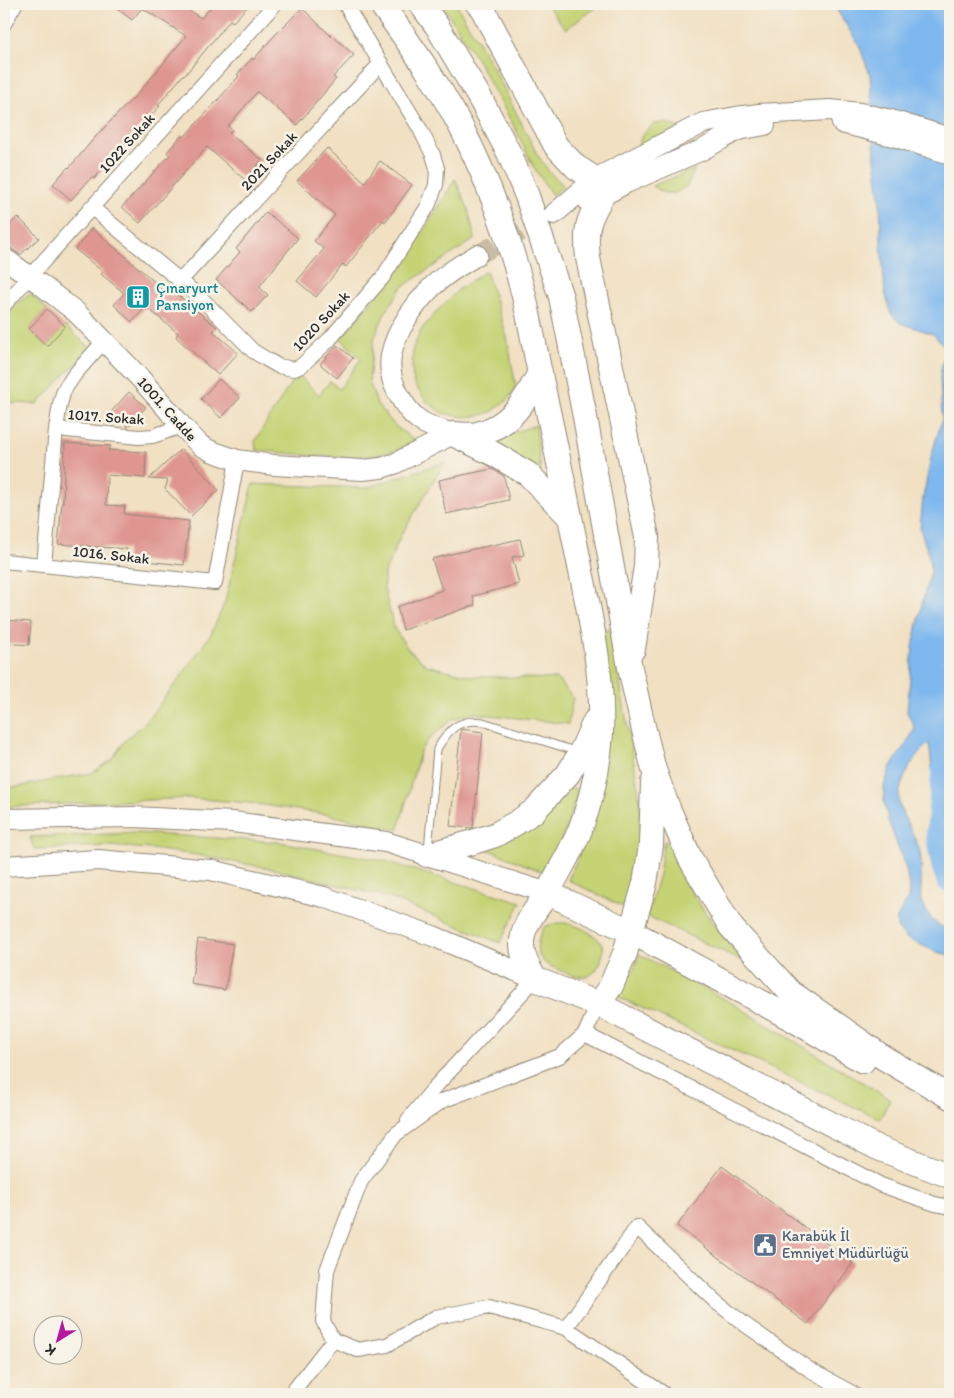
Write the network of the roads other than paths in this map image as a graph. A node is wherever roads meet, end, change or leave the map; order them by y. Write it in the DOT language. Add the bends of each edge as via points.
graph roads {
  1 [pos="15,4"];
  2 [pos="275,4"];
  3 [pos="345,4"];
  4 [pos="380,4"];
  5 [pos="421,4"];
  6 [pos="478,4"];
  7 [pos="4,24"];
  8 [pos="382,63"];
  9 [pos="737,124"];
  10 [pos="950,138"];
  11 [pos="950,154"];
  12 [pos="599,187"];
  13 [pos="91,207"];
  14 [pos="477,256"];
  15 [pos="4,258"];
  16 [pos="29,276"];
  17 [pos="181,280"];
  18 [pos="4,305"];
  19 [pos="104,341"];
  20 [pos="540,372"];
  21 [pos="182,426"];
  22 [pos="56,430"];
  23 [pos="453,434"];
  24 [pos="237,460"];
  25 [pos="570,517"];
  26 [pos="4,561"];
  27 [pos="44,565"];
  28 [pos="630,668"];
  29 [pos="602,706"];
  30 [pos="581,752"];
  31 [pos="654,770"];
  32 [pos="4,819"];
  33 [pos="427,855"];
  34 [pos="4,866"];
  35 [pos="548,893"];
  36 [pos="632,932"];
  37 [pos="534,980"];
  38 [pos="598,1004"];
  39 [pos="585,1034"];
  40 [pos="950,1097"];
  41 [pos="950,1108"];
  42 [pos="396,1134"];
  43 [pos="950,1176"];
  44 [pos="950,1206"];
  45 [pos="566,1328"];
  46 [pos="333,1340"];
  47 [pos="291,1394"];
  48 [pos="664,1394"];
  49 [pos="854,1394"];
  1 -- 7 [label="street"];
  2 -- 13 [label="street, 1022 Sokak"];
  3 -- 8 [label="street, 1020 Sokak"];
  4 -- 20 [label="highway" via="440,90 484,177 523,292"];
  5 -- 28 [label="highway" via="481,100 509,153 561,297"];
  6 -- 12 [label="highway" via="556,146"];
  8 -- 17 [label="street, 2021 Sokak"];
  8 -- 17 [label="street, 1020 Sokak" via="433,155 436,185 428,206 383,276 329,340 301,366 294,369 278,366 253,350"];
  9 -- 10 [label="main road" via="759,114 830,110 891,120"];
  9 -- 11 [label="main road" via="833,122"];
  9 -- 12 [label="main road" via="702,150 626,183"];
  12 -- 28 [label="highway" via="586,235 588,258 647,537 646,566"];
  13 -- 16 [label="street, 1022 Sokak"];
  13 -- 17 [label="street, 1020 Sokak"];
  14 -- 23 [label="main road" via="453,269 427,291 402,327 390,359 394,386 410,413 423,423"];
  15 -- 16 [label="main road, 1001. Cadde"];
  16 -- 18 [label="street, 1022 Sokak"];
  16 -- 19 [label="main road, 1001. Cadde" via="76,312"];
  19 -- 21 [label="main road, 1001. Cadde"];
  19 -- 22 [label="street" via="64,390"];
  20 -- 23 [label="highway" via="523,403 504,423 477,434"];
  20 -- 25 [label="highway"];
  21 -- 22 [label="street, 1017. Sokak" via="139,438"];
  21 -- 24 [label="main road, 1001. Cadde" via="211,451"];
  22 -- 27 [label="street"];
  23 -- 24 [label="main road, 1001. Cadde" via="381,468 362,470"];
  23 -- 25 [label="highway" via="528,474"];
  24 -- 27 [label="street, 1016. Sokak" via="215,583"];
  25 -- 29 [label="highway" via="598,667"];
  26 -- 27 [label="street, 1016. Sokak"];
  28 -- 31 [label="highway"];
  29 -- 30 [label="highway"];
  29 -- 35 [label="highway" via="591,796 579,832"];
  30 -- 33 [label="highway" via="568,774 534,811 495,834"];
  30 -- 33 [label="lane" via="472,720 452,729 437,749"];
  31 -- 36 [label="highway" via="651,846"];
  31 -- 40 [label="highway" via="690,858 731,927 790,992 884,1058"];
  32 -- 33 [label="main road" via="134,817 233,822 386,842"];
  33 -- 35 [label="main road"];
  34 -- 37 [label="main road" via="98,860 211,870 324,897 433,936"];
  35 -- 36 [label="highway"];
  35 -- 37 [label="highway" via="523,935 522,952"];
  36 -- 38 [label="highway" via="610,986"];
  36 -- 41 [label="highway"];
  37 -- 38 [label="highway"];
  37 -- 42 [label="street"];
  38 -- 39 [label="street"];
  38 -- 43 [label="highway" via="878,1148"];
  39 -- 42 [label="street" via="560,1056 442,1101"];
  39 -- 44 [label="street" via="881,1185"];
  42 -- 46 [label="street" via="361,1181 328,1270 324,1321"];
  45 -- 46 [label="street" via="489,1307 436,1317 387,1346 358,1350"];
  45 -- 48 [label="street"];
  45 -- 49 [label="street" via="637,1227 716,1302 747,1326 810,1370"];
  46 -- 47 [label="street"];
}
